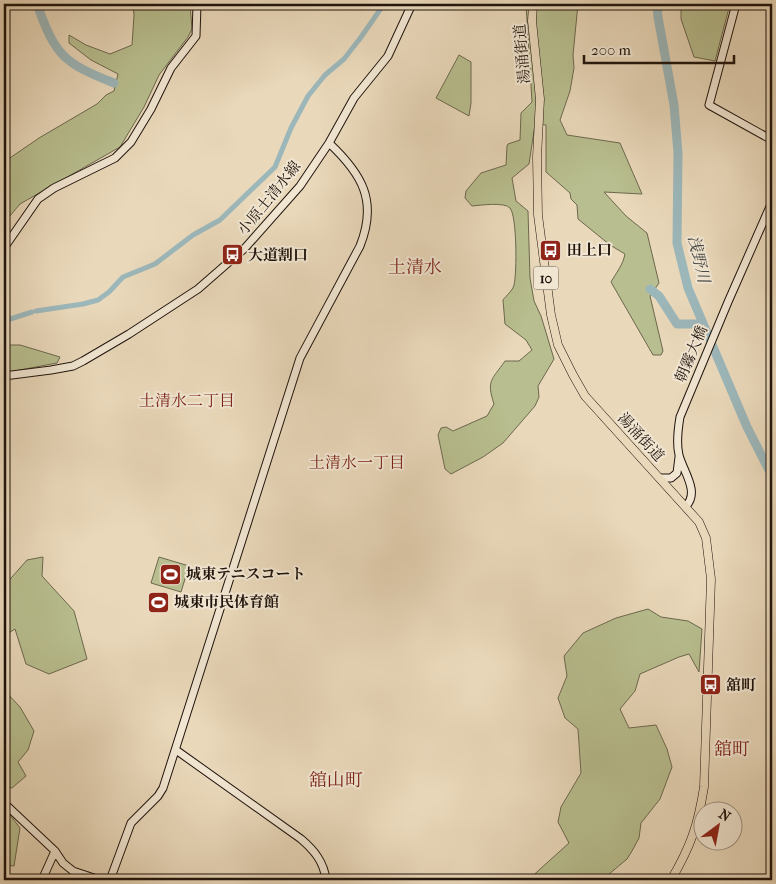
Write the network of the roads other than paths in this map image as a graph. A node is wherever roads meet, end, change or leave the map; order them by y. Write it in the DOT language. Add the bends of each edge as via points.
graph roads {
  1 [pos="197,4"];
  2 [pos="412,4"];
  3 [pos="533,4"];
  4 [pos="736,4"];
  5 [pos="772,140"];
  6 [pos="329,143"];
  7 [pos="772,202"];
  8 [pos="4,248"];
  9 [pos="4,376"];
  10 [pos="679,455"];
  11 [pos="660,478"];
  12 [pos="686,506"];
  13 [pos="176,750"];
  14 [pos="4,802"];
  15 [pos="55,851"];
  16 [pos="42,880"];
  17 [pos="100,880"];
  18 [pos="110,880"];
  19 [pos="326,880"];
  20 [pos="672,880"];
  1 -- 8 [label="street" via="196,36 171,68 131,142 115,158 38,199"];
  2 -- 6 [label="street, 小原土清水線" via="388,56 354,98"];
  3 -- 11 [label="main road, 湯涌街道 / 10" via="540,100 538,215 558,345 586,396"];
  4 -- 5 [label="street" via="709,105"];
  6 -- 9 [label="street, 小原土清水線" via="300,186 267,224 198,289 130,334 73,366"];
  6 -- 13 [label="street" via="362,183 368,205 366,231 300,358"];
  7 -- 10 [label="street, 朝霧大橋" via="680,417 677,434"];
  10 -- 11 [label="street" via="678,473 671,478"];
  10 -- 12 [label="street" via="692,494"];
  11 -- 12 [label="main road, 湯涌街道 / 10"];
  12 -- 20 [label="main road, 湯涌街道 / 10" via="699,522 706,538 712,579 706,757 704,787 694,835"];
  13 -- 18 [label="street" via="158,796 131,823"];
  13 -- 19 [label="street" via="301,838 323,864"];
  14 -- 15 [label="street"];
  15 -- 16 [label="street"];
  15 -- 17 [label="street" via="73,871"];
}
